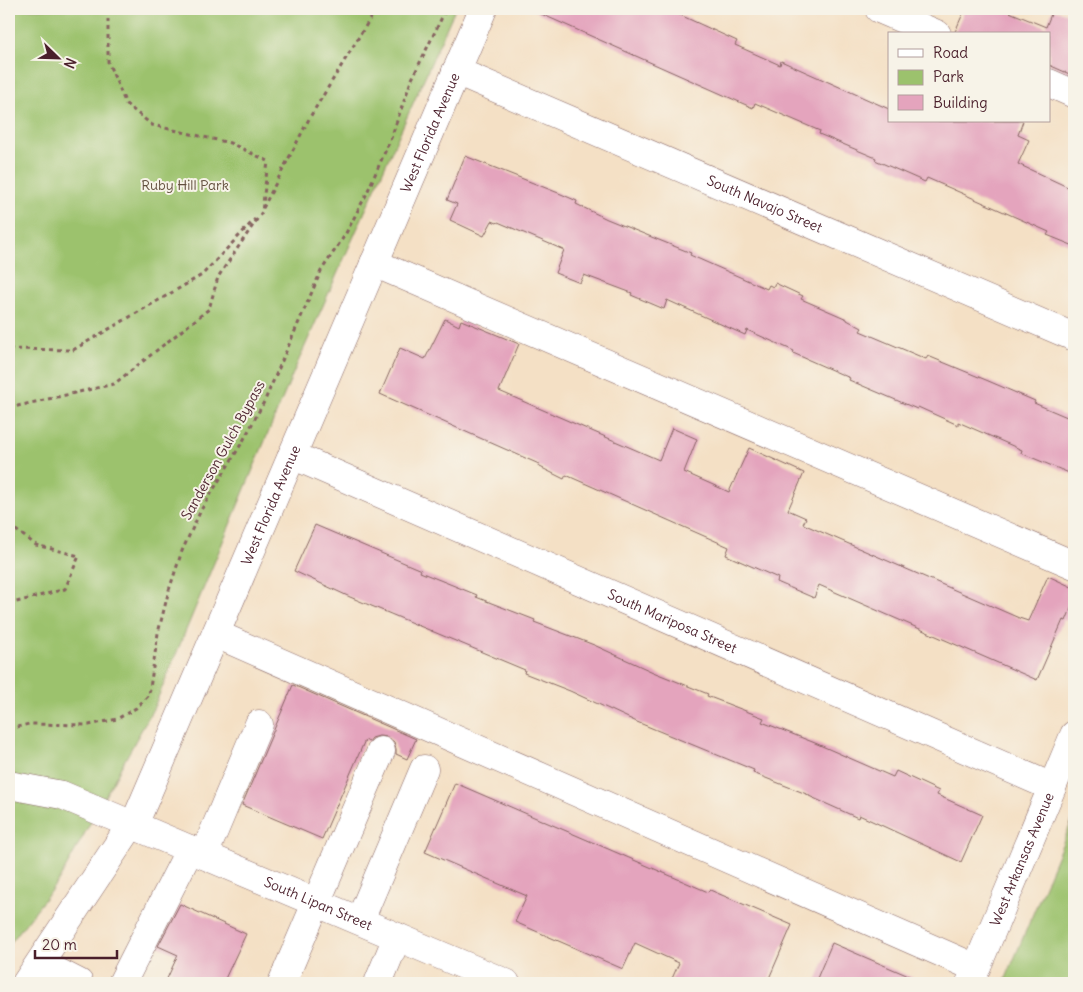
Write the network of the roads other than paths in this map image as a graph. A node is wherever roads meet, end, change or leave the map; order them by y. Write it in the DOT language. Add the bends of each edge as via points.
graph roads {
  1 [pos="483,9"];
  2 [pos="879,9"];
  3 [pos="932,32"];
  4 [pos="456,71"];
  5 [pos="1050,83"];
  6 [pos="1074,94"];
  7 [pos="374,263"];
  8 [pos="1074,337"];
  9 [pos="292,455"];
  10 [pos="1074,565"];
  11 [pos="216,634"];
  12 [pos="259,724"];
  13 [pos="1074,735"];
  14 [pos="380,751"];
  15 [pos="424,769"];
  16 [pos="9,785"];
  17 [pos="1052,787"];
  18 [pos="131,823"];
  19 [pos="197,852"];
  20 [pos="317,902"];
  21 [pos="360,920"];
  22 [pos="397,936"];
  23 [pos="33,973"];
  24 [pos="973,976"];
  25 [pos="79,983"];
  26 [pos="122,983"];
  27 [pos="282,983"];
  28 [pos="378,983"];
  29 [pos="506,983"];
  1 -- 4 [label="street, West Florida Avenue"];
  2 -- 3 [label="street"];
  4 -- 7 [label="street, West Florida Avenue"];
  4 -- 8 [label="street, South Navajo Street"];
  5 -- 6 [label="street"];
  7 -- 9 [label="street, West Florida Avenue"];
  7 -- 10 [label="street"];
  9 -- 11 [label="street, West Florida Avenue"];
  9 -- 17 [label="street, South Mariposa Street"];
  11 -- 18 [label="street, West Florida Avenue" via="139,814"];
  11 -- 24 [label="street"];
  12 -- 19 [label="street"];
  13 -- 17 [label="street, West Arkansas Avenue"];
  14 -- 20 [label="street"];
  15 -- 21 [label="street"];
  16 -- 18 [label="street, South Lipan Street" via="62,795"];
  17 -- 24 [label="street, West Arkansas Avenue"];
  18 -- 19 [label="street, South Lipan Street"];
  18 -- 23 [label="street, West Florida Avenue"];
  19 -- 20 [label="street, South Lipan Street"];
  19 -- 26 [label="street"];
  20 -- 21 [label="street, South Lipan Street"];
  20 -- 27 [label="street"];
  21 -- 22 [label="street, South Lipan Street"];
  22 -- 28 [label="street"];
  22 -- 29 [label="street, South Lipan Street"];
  23 -- 25 [label="street"];
}
